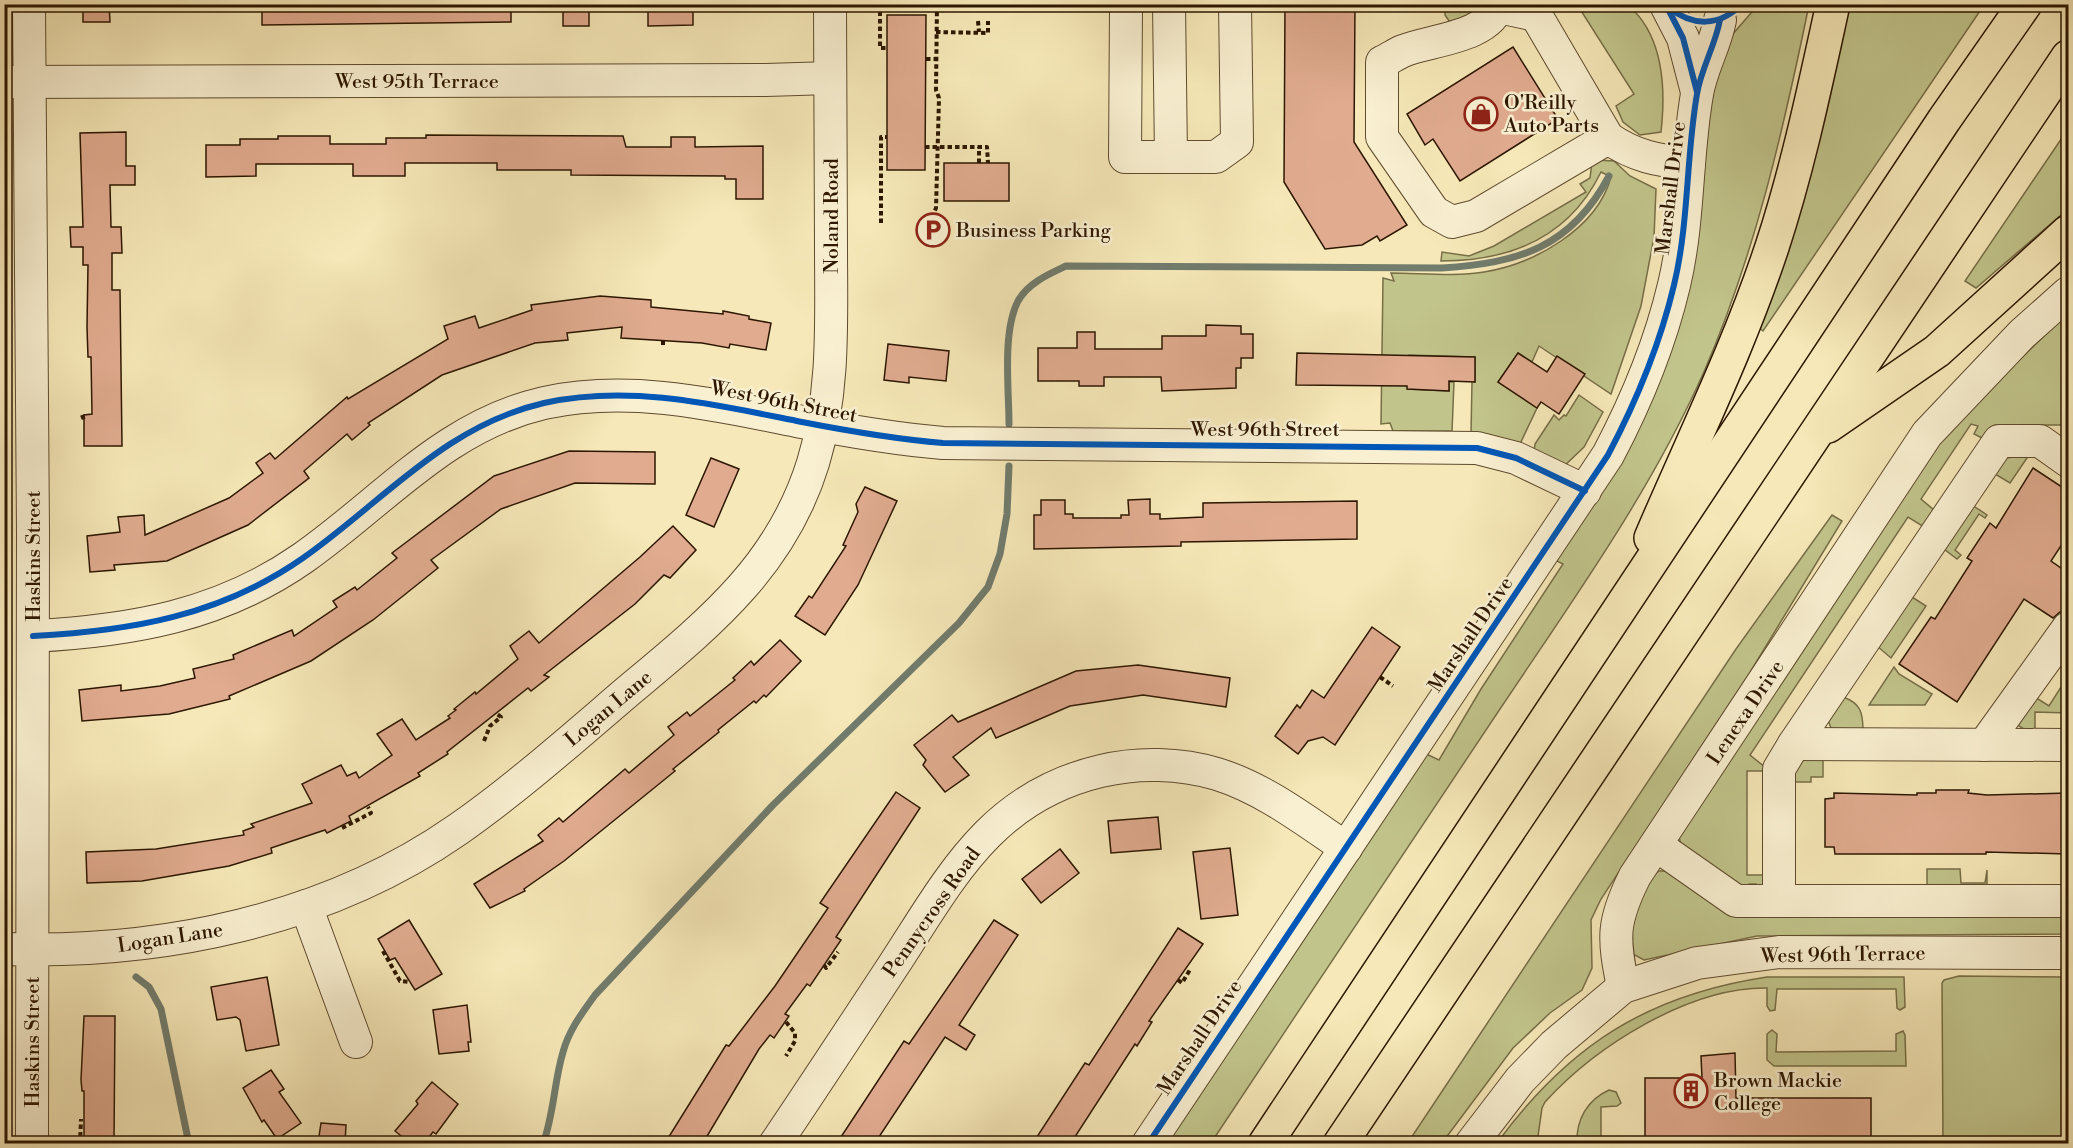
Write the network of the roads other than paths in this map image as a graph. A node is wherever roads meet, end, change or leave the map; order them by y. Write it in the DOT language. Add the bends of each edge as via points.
graph roads {
  1 [pos="29,4"];
  2 [pos="830,4"];
  3 [pos="1124,4"];
  4 [pos="1169,4"];
  5 [pos="1235,4"];
  6 [pos="1833,4"];
  7 [pos="2025,4"];
  8 [pos="1499,6"];
  9 [pos="1666,6"];
  10 [pos="1731,12"];
  11 [pos="2068,57"];
  12 [pos="830,78"];
  13 [pos="17,82"];
  14 [pos="1697,92"];
  15 [pos="1608,138"];
  16 [pos="1171,157"];
  17 [pos="1689,164"];
  18 [pos="2068,232"];
  19 [pos="2068,293"];
  20 [pos="822,426"];
  21 [pos="1813,436"];
  22 [pos="2068,461"];
  23 [pos="1585,490"];
  24 [pos="1617,616"];
  25 [pos="2068,628"];
  26 [pos="33,636"];
  27 [pos="1794,744"];
  28 [pos="1984,745"];
  29 [pos="2068,745"];
  30 [pos="1656,845"];
  31 [pos="1346,848"];
  32 [pos="1779,901"];
  33 [pos="2068,901"];
  34 [pos="306,906"];
  35 [pos="18,949"];
  36 [pos="2068,953"];
  37 [pos="1623,987"];
  38 [pos="356,1042"];
  39 [pos="33,1143"];
  40 [pos="775,1143"];
  41 [pos="1148,1143"];
  42 [pos="1265,1143"];
  43 [pos="1340,1143"];
  44 [pos="1471,1143"];
  1 -- 13 [label="street, Haskins Street"];
  2 -- 12 [label="street, Noland Road"];
  3 -- 16 [label="street" via="1125,157"];
  4 -- 16 [label="street"];
  5 -- 16 [label="street" via="1237,142 1216,157"];
  6 -- 24 [label="highway" via="1794,176 1771,250"];
  7 -- 24 [label="highway" via="1944,120"];
  8 -- 15 [label="street" via="1536,15"];
  8 -- 15 [label="street" via="1486,21 1451,40 1405,50 1382,62 1382,137 1434,212 1452,222 1476,216"];
  9 -- 10 [label="street" via="1692,21"];
  9 -- 14 [label="street, Marshall Drive" via="1683,38"];
  10 -- 14 [label="street, Marshall Drive"];
  11 -- 21 [label="highway"];
  12 -- 13 [label="street, West 95th Terrace"];
  12 -- 20 [label="street, Noland Road" via="830,379"];
  13 -- 26 [label="street, Haskins Street"];
  14 -- 17 [label="street, Marshall Drive"];
  15 -- 17 [label="street" via="1630,153"];
  17 -- 23 [label="street, Marshall Drive" via="1675,284 1649,366 1617,438"];
  18 -- 21 [label="highway" via="1937,351"];
  19 -- 30 [label="street, Lenexa Drive" via="2022,334 1927,434"];
  20 -- 23 [label="street, West 96th Street" via="900,439 980,445 1460,446 1516,458"];
  20 -- 26 [label="street, West 96th Street" via="662,397 601,396 545,403 491,420 446,444 301,559 253,587 197,611 134,627"];
  20 -- 34 [label="street, Logan Lane" via="799,500 775,546 737,595 703,628 528,776 456,830 372,878"];
  21 -- 43 [label="highway"];
  22 -- 27 [label="street" via="2040,441 1999,441"];
  23 -- 31 [label="street, Marshall Drive"];
  24 -- 42 [label="highway"];
  25 -- 28 [label="street"];
  26 -- 35 [label="street, Haskins Street"];
  27 -- 28 [label="street"];
  27 -- 32 [label="street" via="1779,769"];
  28 -- 29 [label="street"];
  30 -- 32 [label="street" via="1736,901"];
  30 -- 37 [label="street, Lenexa Drive" via="1619,909 1614,945"];
  31 -- 40 [label="street, Pennycross Road" via="1274,799 1235,780 1194,768 1119,767 1047,789 1006,816 967,857"];
  31 -- 41 [label="street, Marshall Drive"];
  32 -- 33 [label="street"];
  34 -- 35 [label="street, Logan Lane" via="227,929 166,940 100,948"];
  34 -- 38 [label="street"];
  35 -- 39 [label="street, Haskins Street"];
  36 -- 37 [label="street, West 96th Terrace" via="1779,952 1696,963"];
  37 -- 44 [label="street" via="1554,1045 1520,1080"];
}
